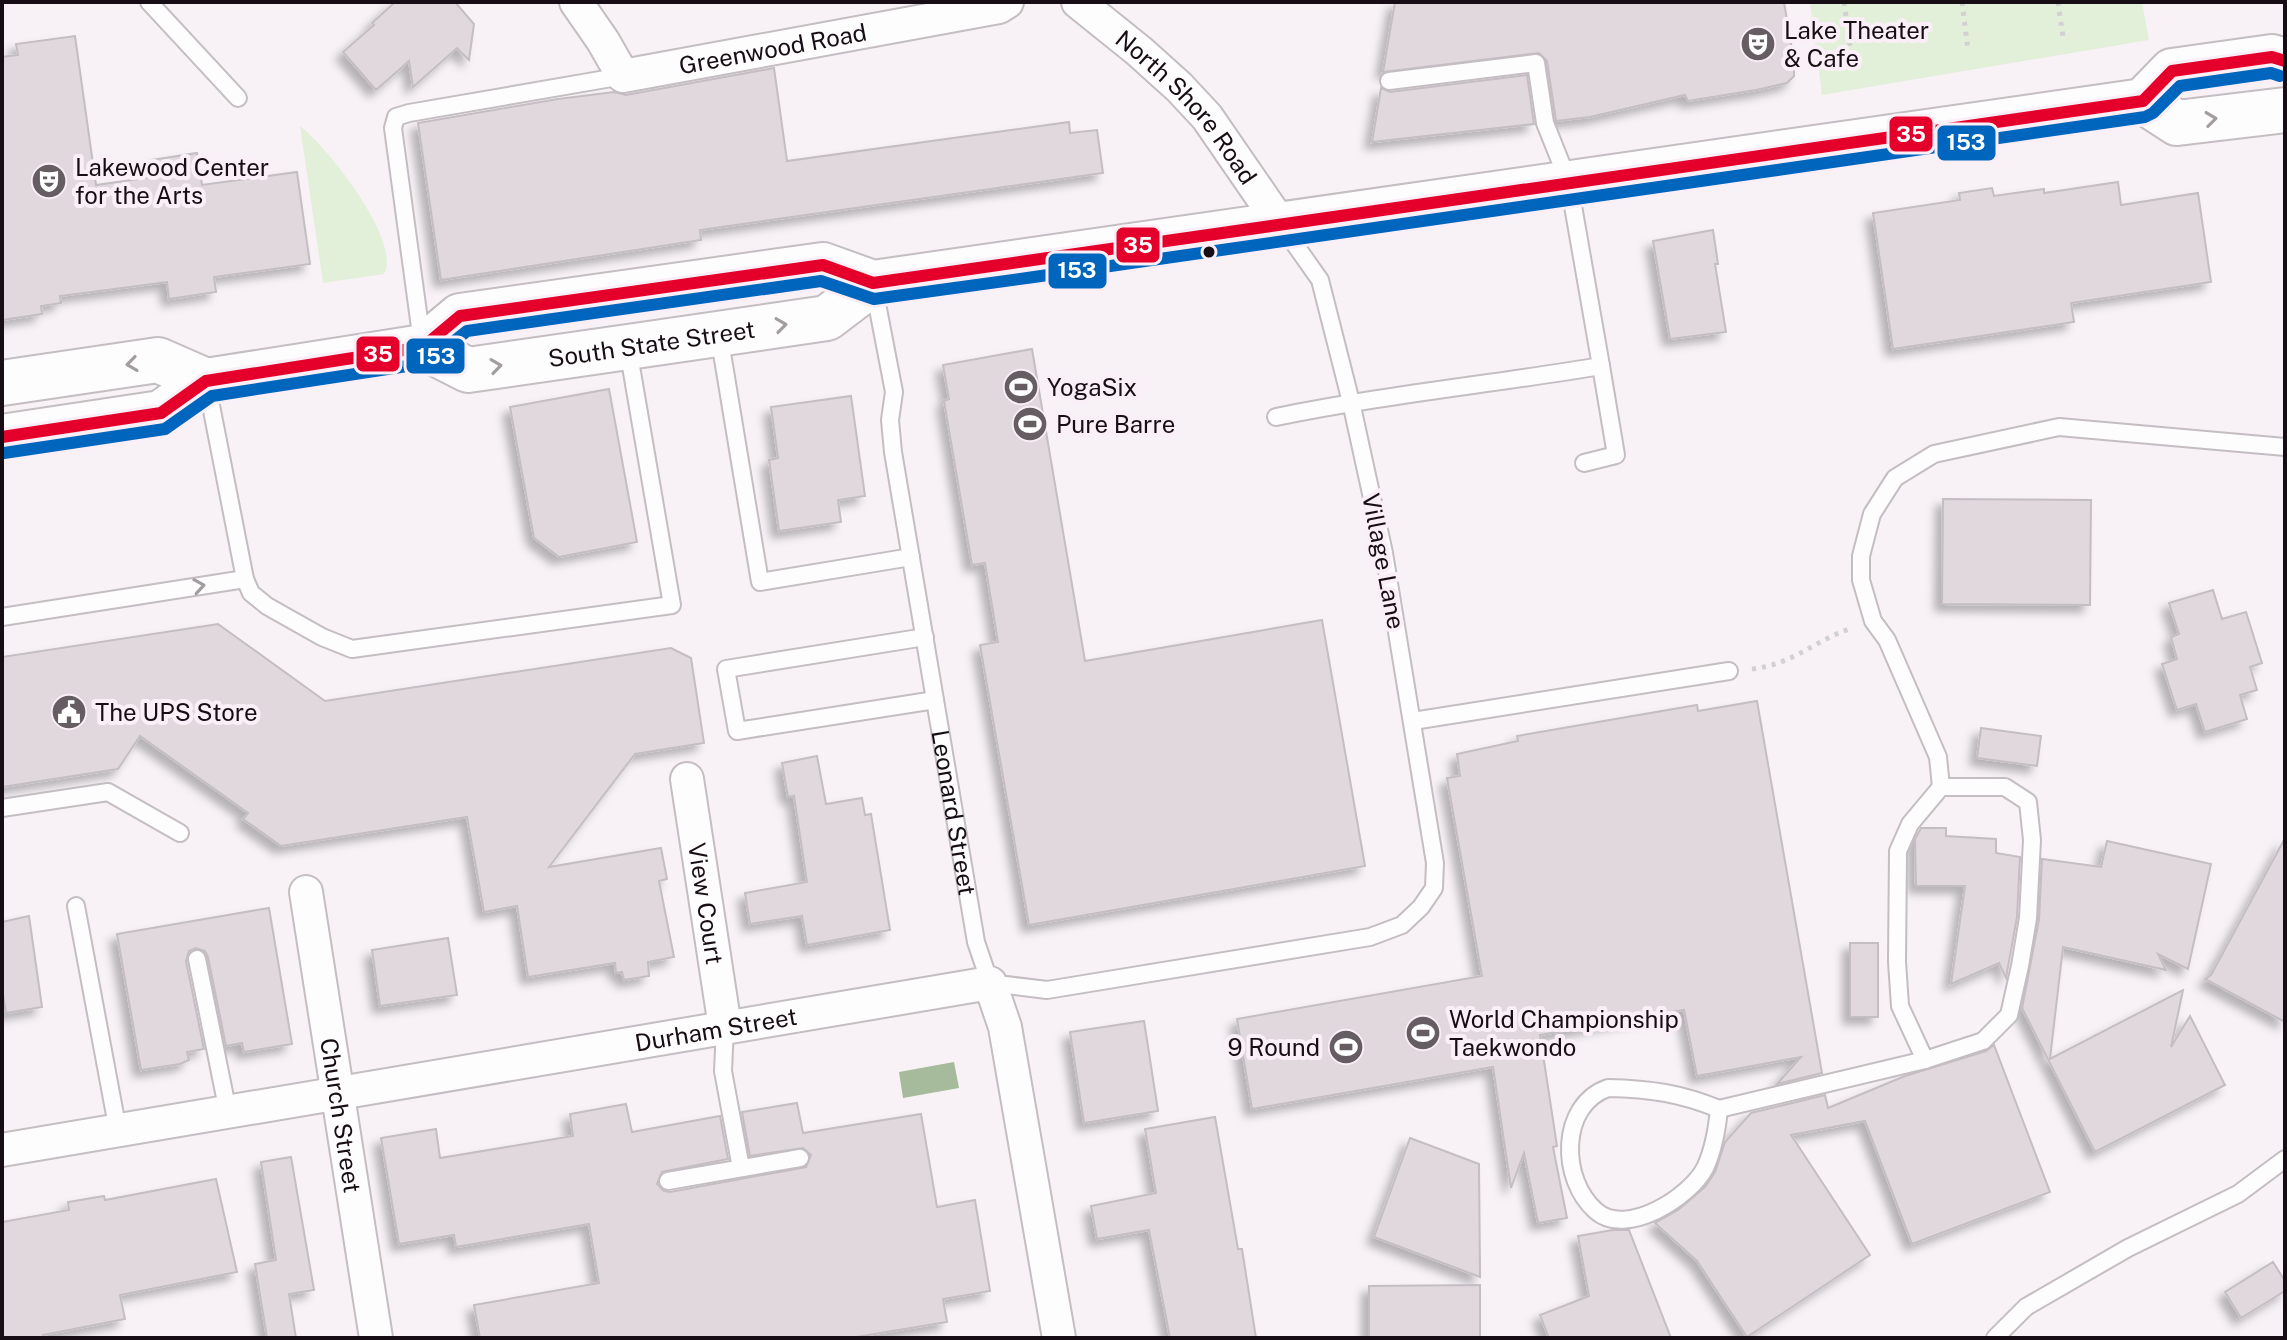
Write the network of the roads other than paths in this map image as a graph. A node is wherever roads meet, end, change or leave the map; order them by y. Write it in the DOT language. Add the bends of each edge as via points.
graph roads {
  1 [pos="149,2"];
  2 [pos="576,2"];
  3 [pos="1007,2"];
  4 [pos="1078,2"];
  5 [pos="2285,61"];
  6 [pos="623,76"];
  7 [pos="1389,81"];
  8 [pos="238,98"];
  9 [pos="2143,101"];
  10 [pos="2285,110"];
  11 [pos="1569,183"];
  12 [pos="1282,226"];
  13 [pos="873,283"];
  14 [pos="719,334"];
  15 [pos="423,347"];
  16 [pos="628,347"];
  17 [pos="1601,366"];
  18 [pos="206,381"];
  19 [pos="2,383"];
  20 [pos="1351,402"];
  21 [pos="1276,417"];
  22 [pos="2,437"];
  23 [pos="2285,447"];
  24 [pos="1584,463"];
  25 [pos="911,557"];
  26 [pos="245,579"];
  27 [pos="2,617"];
  28 [pos="925,637"];
  29 [pos="1729,671"];
  30 [pos="935,700"];
  31 [pos="1413,721"];
  32 [pos="687,779"];
  33 [pos="1941,787"];
  34 [pos="2,808"];
  35 [pos="180,833"];
  36 [pos="306,892"];
  37 [pos="76,906"];
  38 [pos="1421,907"];
  39 [pos="197,959"];
  40 [pos="990,983"];
  41 [pos="725,1027"];
  42 [pos="1925,1060"];
  43 [pos="336,1094"];
  44 [pos="1719,1109"];
  45 [pos="228,1112"];
  46 [pos="118,1131"];
  47 [pos="2,1150"];
  48 [pos="800,1158"];
  49 [pos="2285,1159"];
  50 [pos="741,1168"];
  51 [pos="668,1181"];
  52 [pos="376,1338"];
  53 [pos="1059,1338"];
  54 [pos="1995,1338"];
  1 -- 8 [label="lane"];
  2 -- 6 [label="street"];
  3 -- 6 [label="street, Greenwood Road"];
  4 -- 12 [label="street, North Shore Road" via="1139,51 1207,117"];
  5 -- 9 [label="main road" via="2272,57 2172,71"];
  6 -- 15 [label="lane" via="396,117 393,128"];
  7 -- 11 [label="lane" via="1536,63 1546,126"];
  9 -- 10 [label="main road, one-way" via="2177,123"];
  9 -- 11 [label="main road, South State Street"];
  11 -- 12 [label="main road, South State Street"];
  11 -- 17 [label="lane"];
  12 -- 13 [label="main road, South State Street"];
  12 -- 20 [label="lane, Village Lane" via="1320,280"];
  14 -- 13 [label="main road, South State Street, one-way" via="827,318"];
  13 -- 15 [label="main road, South State Street" via="823,265 460,316"];
  13 -- 25 [label="lane, Leonard Street" via="894,392 890,420"];
  14 -- 16 [label="main road, South State Street"];
  14 -- 25 [label="lane" via="760,582"];
  15 -- 16 [label="main road, South State Street, one-way" via="468,370"];
  15 -- 18 [label="main road"];
  16 -- 26 [label="lane" via="672,605 352,649 267,606 251,593"];
  17 -- 20 [label="lane"];
  17 -- 24 [label="lane" via="1616,455"];
  18 -- 19 [label="main road, one-way" via="158,360"];
  18 -- 22 [label="main road" via="161,413"];
  18 -- 26 [label="lane"];
  20 -- 21 [label="lane"];
  20 -- 31 [label="lane, Village Lane"];
  23 -- 33 [label="lane" via="2059,427 1934,454 1895,478 1872,514 1861,580 1873,621 1912,692 1938,757"];
  25 -- 28 [label="lane, Leonard Street"];
  27 -- 26 [label="lane, one-way"];
  28 -- 30 [label="lane, Leonard Street"];
  28 -- 30 [label="lane" via="726,669 737,731"];
  29 -- 31 [label="lane"];
  30 -- 40 [label="lane, Leonard Street" via="976,942"];
  31 -- 38 [label="lane, Village Lane" via="1435,863 1434,888"];
  32 -- 41 [label="street, View Court"];
  33 -- 42 [label="lane" via="1910,824 1898,851 1900,1006"];
  33 -- 42 [label="lane" via="2005,787 2028,802 2028,918 2009,1015 1983,1041"];
  34 -- 35 [label="lane" via="108,792"];
  36 -- 43 [label="street, Church Street"];
  37 -- 46 [label="lane"];
  38 -- 40 [label="lane, Durham Street" via="1402,925 1370,937 1047,990"];
  39 -- 45 [label="lane"];
  40 -- 41 [label="street, Durham Street"];
  40 -- 53 [label="street, Leonard Street" via="1005,1027"];
  41 -- 43 [label="street, Durham Street"];
  41 -- 50 [label="lane" via="723,1071"];
  42 -- 44 [label="lane"];
  43 -- 45 [label="street, Durham Street"];
  43 -- 52 [label="street, Church Street"];
  44 -- 44 [label="lane" via="1716,1139 1704,1170 1661,1208 1622,1220 1609,1218 1597,1213 1581,1194 1571,1153 1573,1125 1577,1113 1598,1092 1644,1089 1686,1095"];
  45 -- 46 [label="street, Durham Street"];
  46 -- 47 [label="street, Durham Street"];
  48 -- 50 [label="lane"];
  49 -- 54 [label="lane" via="2238,1194 2128,1248 2026,1307"];
  50 -- 51 [label="lane"];
}
